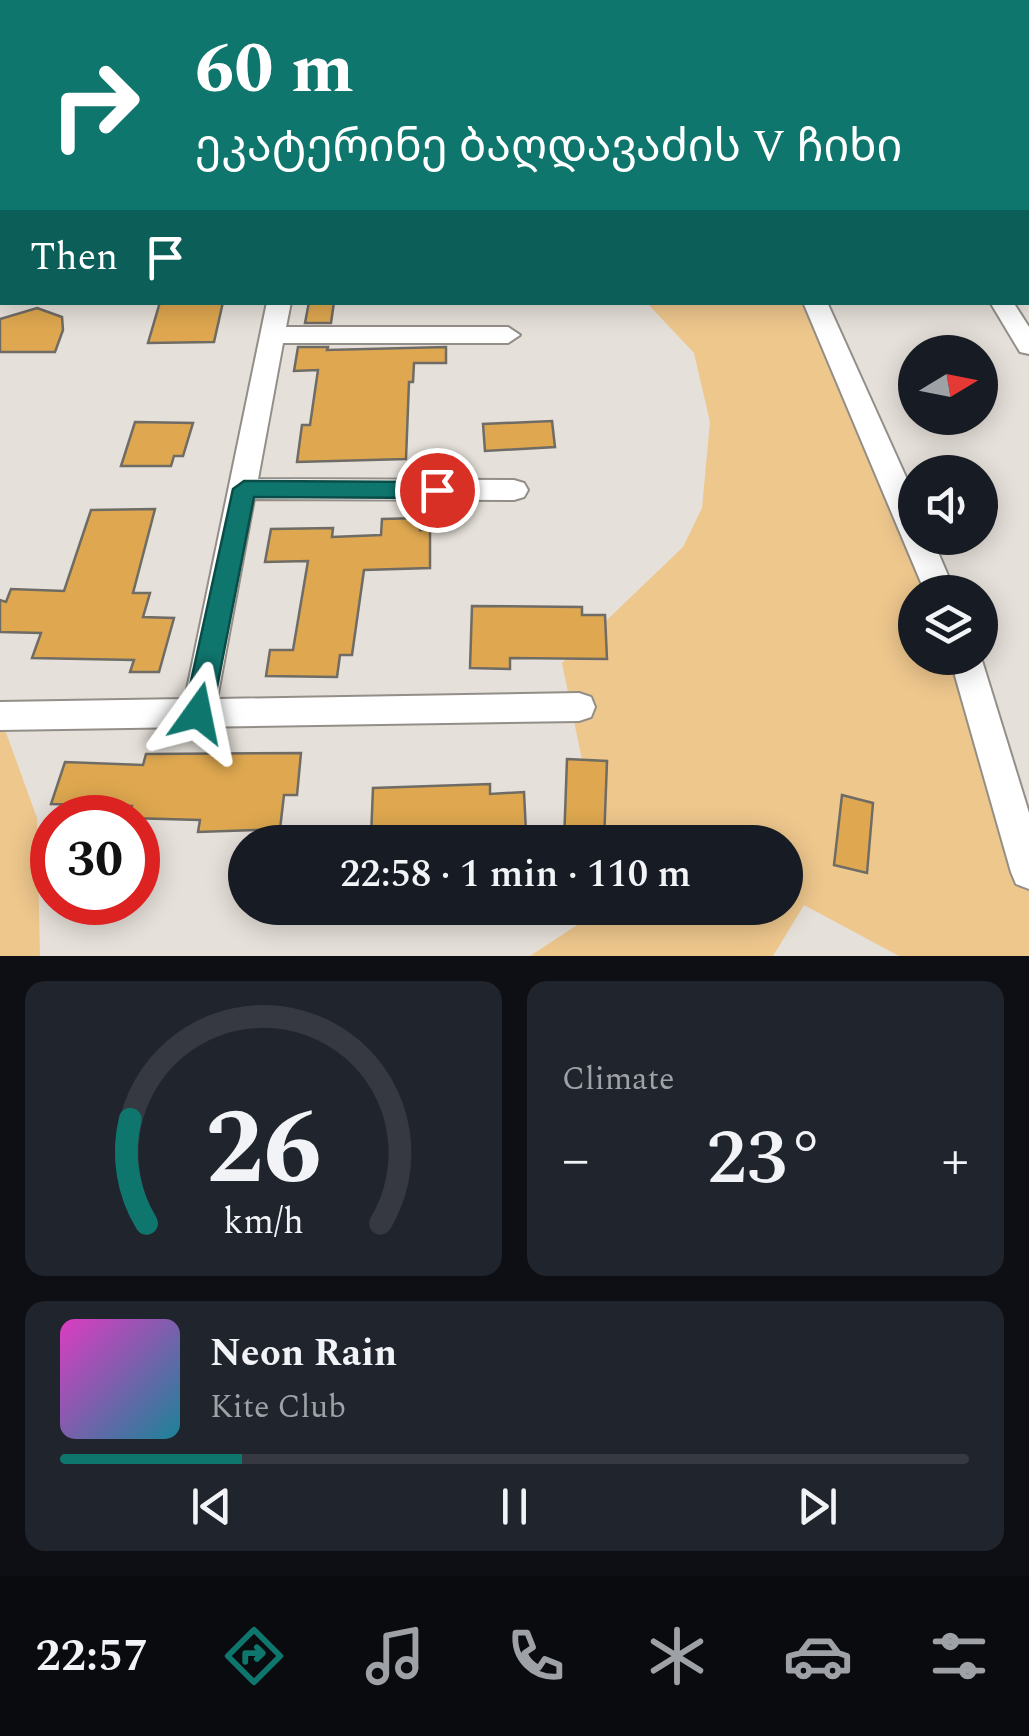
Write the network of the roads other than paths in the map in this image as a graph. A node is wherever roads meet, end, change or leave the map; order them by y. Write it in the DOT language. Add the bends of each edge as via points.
graph roads {
  1 [pos="278,305"];
  2 [pos="816,305"];
  3 [pos="1003,305"];
  4 [pos="273,335"];
  5 [pos="508,335"];
  6 [pos="1029,346"];
  7 [pos="244,489"];
  8 [pos="514,490"];
  9 [pos="898,490"];
  10 [pos="971,675"];
  11 [pos="579,706"];
  12 [pos="198,713"];
  13 [pos="0,716"];
  14 [pos="1029,872"];
  1 -- 4 [label="street"];
  2 -- 9 [label="street"];
  3 -- 6 [label="street"];
  4 -- 5 [label="street"];
  4 -- 7 [label="street"];
  7 -- 8 [label="street"];
  7 -- 12 [label="street"];
  10 -- 14 [label="street"];
  11 -- 12 [label="street"];
  12 -- 13 [label="street"];
}
